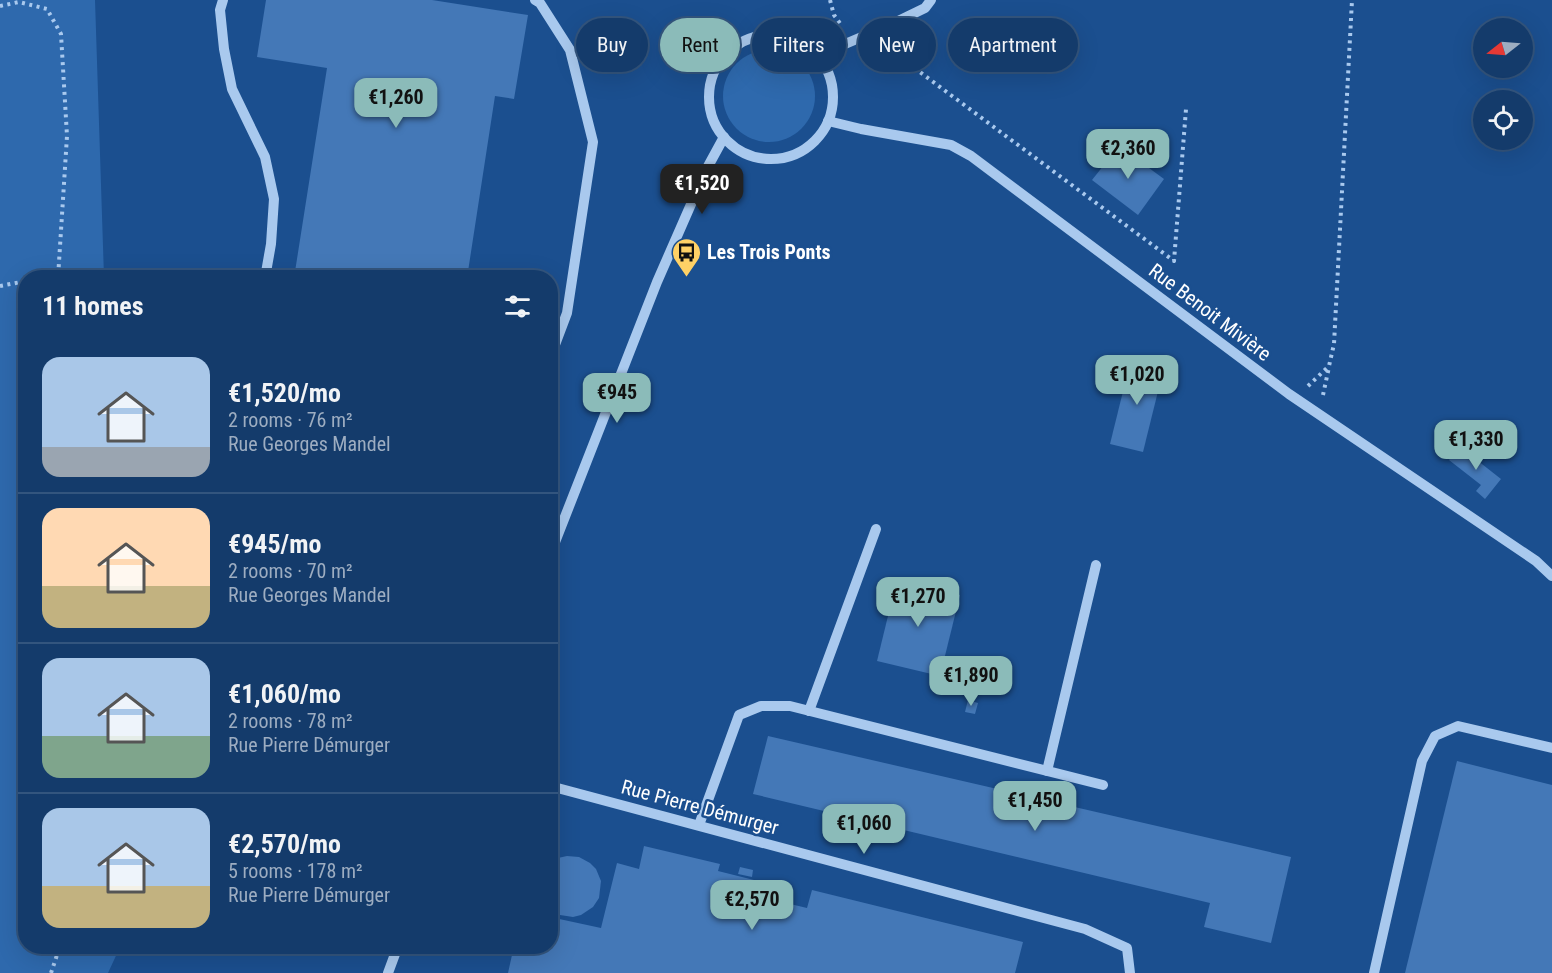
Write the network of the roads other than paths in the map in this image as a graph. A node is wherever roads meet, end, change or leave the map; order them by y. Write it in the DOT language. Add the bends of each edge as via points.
graph roads {
  1 [pos="223,0"];
  2 [pos="535,0"];
  3 [pos="932,0"];
  4 [pos="752,38"];
  5 [pos="846,44"];
  6 [pos="828,72"];
  7 [pos="828,121"];
  8 [pos="724,137"];
  9 [pos="266,270"];
  10 [pos="558,337"];
  11 [pos="876,529"];
  12 [pos="558,535"];
  13 [pos="1096,565"];
  14 [pos="1552,576"];
  15 [pos="809,711"];
  16 [pos="1552,748"];
  17 [pos="1047,771"];
  18 [pos="1103,785"];
  19 [pos="558,788"];
  20 [pos="699,825"];
  21 [pos="395,954"];
  22 [pos="388,973"];
  23 [pos="1130,973"];
  24 [pos="1374,973"];
  1 -- 9 [label="street" via="220,10 232,89 265,157 274,199"];
  2 -- 10 [label="street" via="570,50 593,142 567,313"];
  3 -- 5 [label="street" via="924,8"];
  4 -- 8 [label="street" via="739,43 723,57 712,76 708,98 713,119"];
  6 -- 7 [label="street" via="832,87"];
  7 -- 8 [label="street" via="805,148 771,159 737,149"];
  7 -- 14 [label="street, Rue Benoit Mivière" via="951,145 971,156 1289,394 1536,561"];
  8 -- 12 [label="street" via="657,282"];
  11 -- 15 [label="street"];
  13 -- 17 [label="street"];
  15 -- 17 [label="street"];
  15 -- 20 [label="street" via="790,706 761,706 739,715"];
  16 -- 24 [label="street" via="1458,726 1435,736 1422,761"];
  17 -- 18 [label="street"];
  19 -- 20 [label="street, Rue Pierre Démurger"];
  20 -- 23 [label="street, Rue Pierre Démurger" via="1085,929 1127,948"];
  21 -- 22 [label="street"];
}
